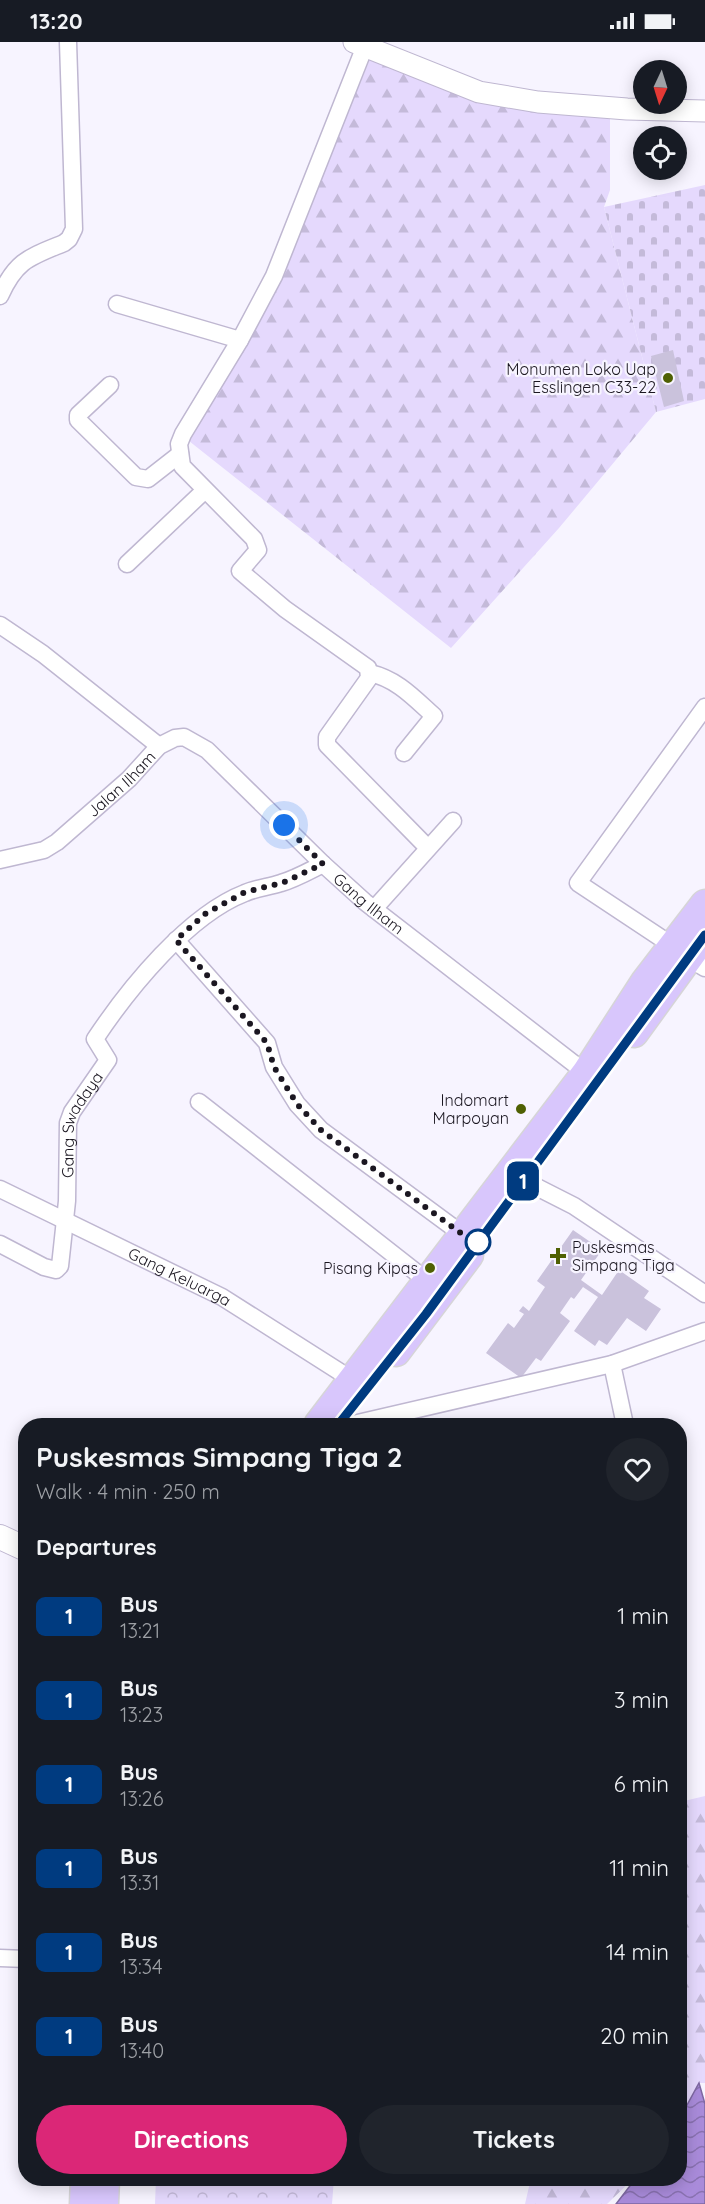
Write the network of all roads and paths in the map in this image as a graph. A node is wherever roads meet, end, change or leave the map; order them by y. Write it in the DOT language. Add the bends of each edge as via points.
graph roads {
  1 [pos="68,42"];
  2 [pos="360,44"];
  3 [pos="705,111"];
  4 [pos="0,296"];
  5 [pos="117,304"];
  6 [pos="240,340"];
  7 [pos="110,385"];
  8 [pos="180,454"];
  9 [pos="204,491"];
  10 [pos="127,564"];
  11 [pos="0,625"];
  12 [pos="370,673"];
  13 [pos="705,707"];
  14 [pos="159,746"];
  15 [pos="404,753"];
  16 [pos="453,820"];
  17 [pos="428,848"];
  18 [pos="0,860"];
  19 [pos="323,864"];
  20 [pos="705,904"];
  21 [pos="374,909"];
  22 [pos="705,935"];
  23 [pos="176,940"];
  24 [pos="689,957"];
  25 [pos="586,1073"];
  26 [pos="199,1102"];
  27 [pos="517,1177"];
  28 [pos="0,1189"];
  29 [pos="65,1222"];
  30 [pos="462,1234"];
  31 [pos="0,1244"];
  32 [pos="426,1280"];
  33 [pos="705,1294"];
  34 [pos="705,1331"];
  35 [pos="612,1364"];
  36 [pos="351,1379"];
  37 [pos="330,1418"];
  38 [pos="332,1418"];
  39 [pos="379,1418"];
  40 [pos="624,1418"];
  41 [pos="0,1537"];
  42 [pos="18,1545"];
  43 [pos="0,1958"];
  44 [pos="18,1959"];
  45 [pos="85,2186"];
  46 [pos="105,2186"];
  47 [pos="84,2204"];
  48 [pos="104,2204"];
  1 -- 4 [label="street" via="72,234 64,243 20,263"];
  2 -- 3 [label="street" via="479,92 627,110"];
  2 -- 6 [label="street" via="279,265"];
  5 -- 6 [label="street"];
  6 -- 8 [label="street" via="183,434"];
  7 -- 8 [label="street" via="78,415 78,420 142,479 148,479"];
  8 -- 9 [label="street" via="182,466"];
  9 -- 10 [label="street"];
  9 -- 12 [label="street" via="254,539 258,550 240,571"];
  11 -- 14 [label="street, Jalan Ilham" via="44,654"];
  12 -- 15 [label="street" via="402,687 434,716"];
  12 -- 17 [label="street" via="327,737 327,745"];
  13 -- 24 [label="street" via="578,883"];
  14 -- 18 [label="street, Jalan Ilham" via="129,779 57,842 44,850"];
  14 -- 19 [label="street, Gang Ilham" via="184,737 207,750"];
  16 -- 17 [label="street"];
  17 -- 21 [label="street"];
  19 -- 21 [label="street, Gang Ilham"];
  19 -- 23 [label="street, Gang Swadaya" via="282,883 245,892 205,914"];
  20 -- 24 [label="highway"];
  21 -- 25 [label="street, Gang Ilham"];
  22 -- 24 [label="highway"];
  23 -- 29 [label="street, Gang Swadaya" via="95,1039 108,1060 72,1112 69,1123"];
  23 -- 30 [label="street" via="267,1043 274,1067 297,1104 321,1130"];
  24 -- 25 [label="highway" via="645,982"];
  24 -- 27 [label="highway"];
  25 -- 27 [label="highway"];
  26 -- 32 [label="street"];
  27 -- 30 [label="highway"];
  27 -- 33 [label="street" via="574,1206"];
  27 -- 38 [label="highway" via="426,1314"];
  28 -- 29 [label="street, Gang Keluarga"];
  29 -- 31 [label="street, Gang Swadaya" via="60,1266 56,1270 44,1268"];
  29 -- 36 [label="street, Gang Keluarga" via="222,1297"];
  30 -- 32 [label="highway"];
  32 -- 36 [label="highway"];
  34 -- 35 [label="street"];
  35 -- 39 [label="street"];
  35 -- 40 [label="street"];
  36 -- 37 [label="highway"];
  41 -- 42 [label="main road"];
  43 -- 44 [label="street"];
  45 -- 47 [label="highway"];
  46 -- 48 [label="highway"];
}
